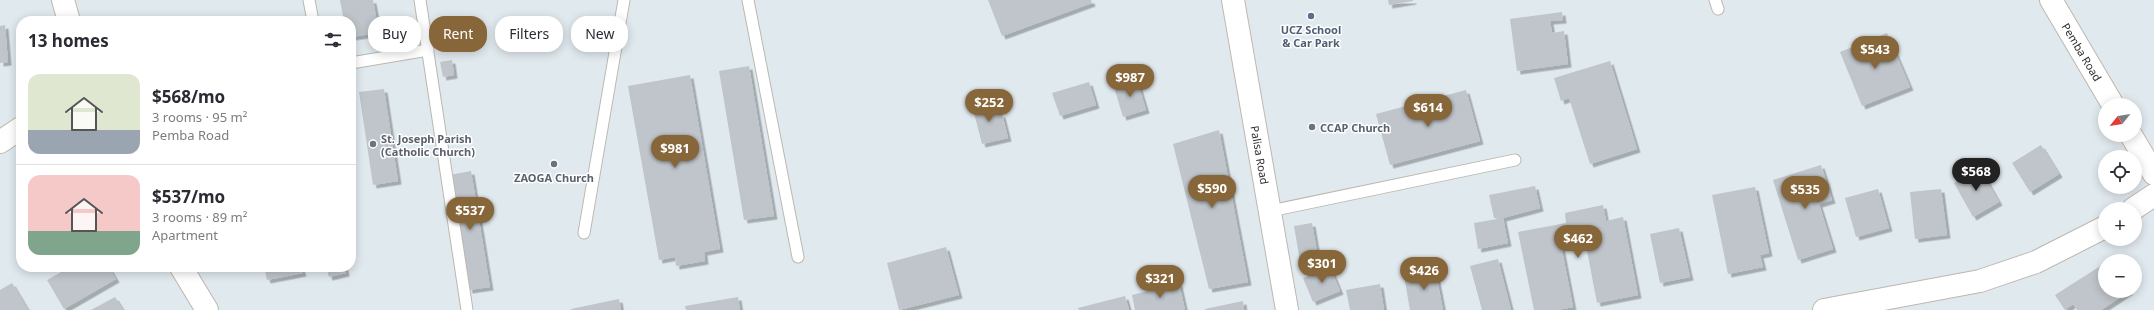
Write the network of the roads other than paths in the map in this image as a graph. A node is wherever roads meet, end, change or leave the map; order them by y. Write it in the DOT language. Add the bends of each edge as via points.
graph roads {
  1 [pos="63,0"];
  2 [pos="309,0"];
  3 [pos="420,0"];
  4 [pos="624,0"];
  5 [pos="748,0"];
  6 [pos="1232,0"];
  7 [pos="2051,0"];
  8 [pos="68,16"];
  9 [pos="311,16"];
  10 [pos="428,50"];
  11 [pos="356,62"];
  12 [pos="2109,98"];
  13 [pos="16,131"];
  14 [pos="0,142"];
  15 [pos="2135,142"];
  16 [pos="1515,160"];
  17 [pos="2154,174"];
  18 [pos="2154,195"];
  19 [pos="2142,203"];
  20 [pos="1270,211"];
  21 [pos="2098,231"];
  22 [pos="584,233"];
  23 [pos="798,257"];
  24 [pos="184,272"];
  25 [pos="207,310"];
  26 [pos="467,310"];
  27 [pos="1287,310"];
  28 [pos="1824,310"];
  1 -- 8 [label="street"];
  2 -- 9 [label="lane"];
  3 -- 10 [label="lane"];
  4 -- 22 [label="lane"];
  5 -- 23 [label="lane"];
  6 -- 20 [label="street, Palisa Road"];
  7 -- 12 [label="street, Pemba Road"];
  10 -- 11 [label="lane"];
  10 -- 26 [label="lane"];
  13 -- 14 [label="street"];
  15 -- 17 [label="street"];
  16 -- 20 [label="lane"];
  18 -- 19 [label="street"];
  20 -- 27 [label="street, Palisa Road"];
  21 -- 28 [label="street" via="2036,262 1980,281"];
  24 -- 25 [label="street"];
}
